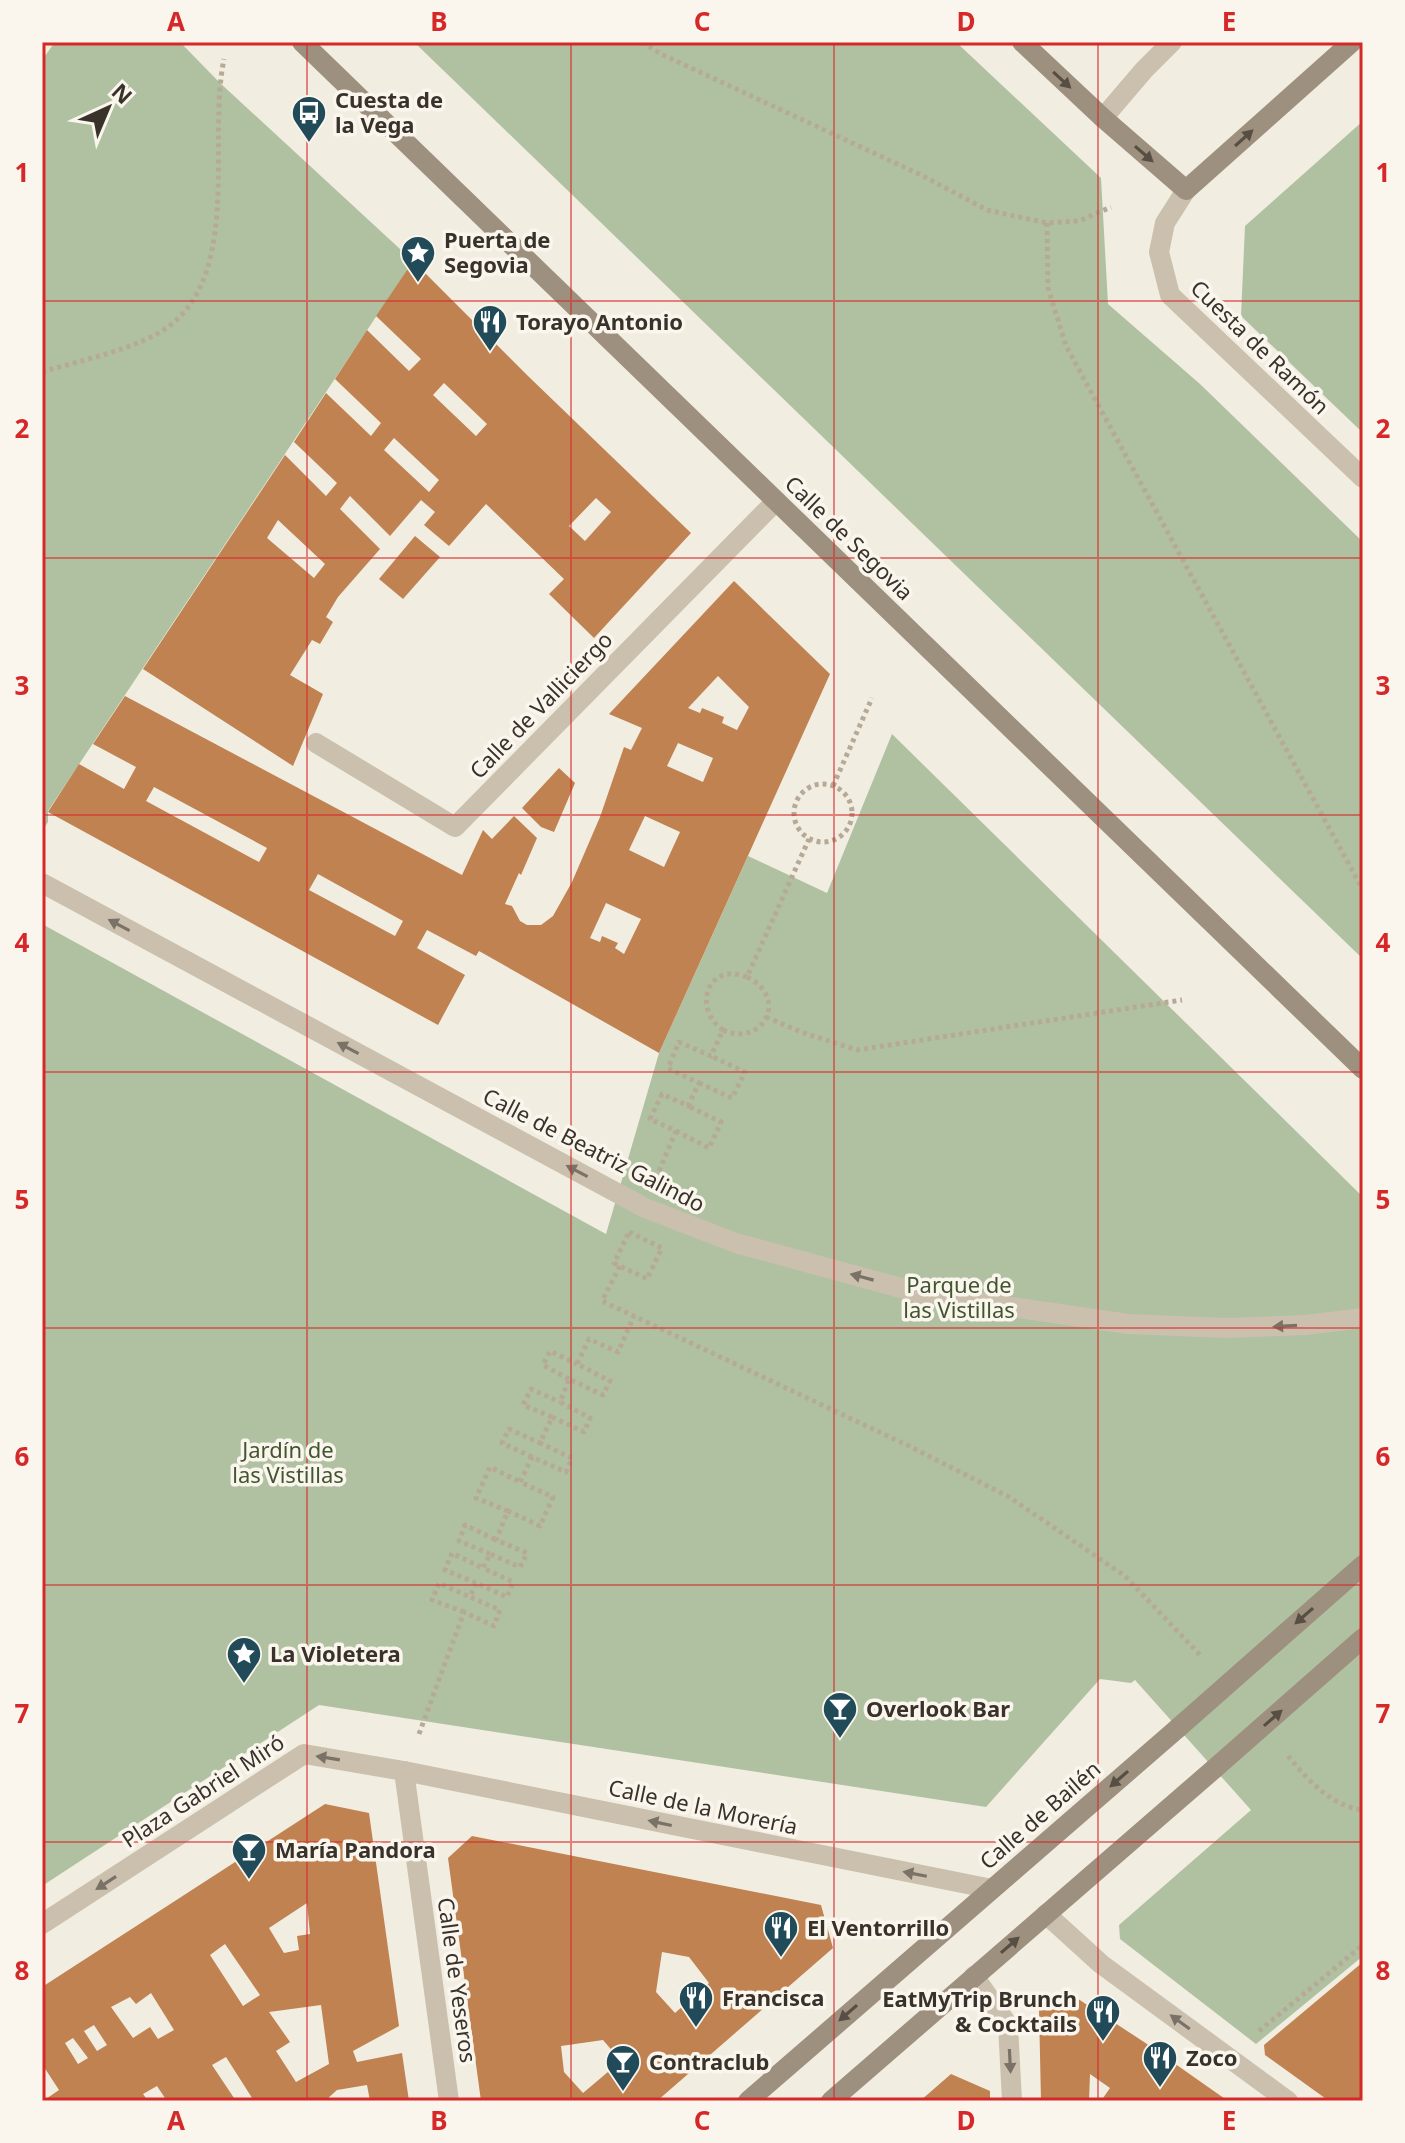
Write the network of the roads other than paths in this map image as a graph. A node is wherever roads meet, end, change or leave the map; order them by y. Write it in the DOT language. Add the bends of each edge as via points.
graph roads {
  1 [pos="302,42"];
  2 [pos="1022,42"];
  3 [pos="1172,42"];
  4 [pos="1352,42"];
  5 [pos="1103,118"];
  6 [pos="1186,190"];
  7 [pos="1363,478"];
  8 [pos="776,501"];
  9 [pos="316,743"];
  10 [pos="42,883"];
  11 [pos="1363,1069"];
  12 [pos="1363,1318"];
  13 [pos="1363,1565"];
  14 [pos="1363,1638"];
  15 [pos="404,1771"];
  16 [pos="992,1889"];
  17 [pos="1046,1914"];
  18 [pos="42,1924"];
  19 [pos="974,1976"];
  20 [pos="449,2101"];
  21 [pos="748,2101"];
  22 [pos="831,2101"];
  23 [pos="1012,2101"];
  24 [pos="1288,2101"];
  1 -- 8 [label="street, Calle de Segovia"];
  2 -- 5 [label="street, one-way"];
  3 -- 5 [label="street"];
  6 -- 4 [label="street, one-way"];
  5 -- 6 [label="street, one-way"];
  6 -- 7 [label="street, Cuesta de Ramón" via="1165,223 1159,252 1170,295"];
  8 -- 9 [label="street, Calle de Valliciergo" via="455,827"];
  8 -- 11 [label="street, Calle de Segovia"];
  12 -- 10 [label="street, Calle de Beatriz Galindo, one-way" via="1227,1328 1128,1324 923,1294 736,1243 645,1208"];
  13 -- 16 [label="street, Calle de Bailén, one-way, bridge"];
  17 -- 14 [label="street, one-way, bridge"];
  16 -- 15 [label="street, Calle de la Morería, one-way"];
  15 -- 18 [label="street, Plaza Gabriel Miró, one-way" via="304,1754"];
  15 -- 20 [label="street, Calle de Yeseros"];
  16 -- 21 [label="street, Calle de Bailén, one-way"];
  19 -- 17 [label="street, one-way"];
  24 -- 17 [label="street, one-way" via="1101,1964"];
  19 -- 22 [label="street"];
  19 -- 23 [label="street, one-way" via="1008,2025"];
}
